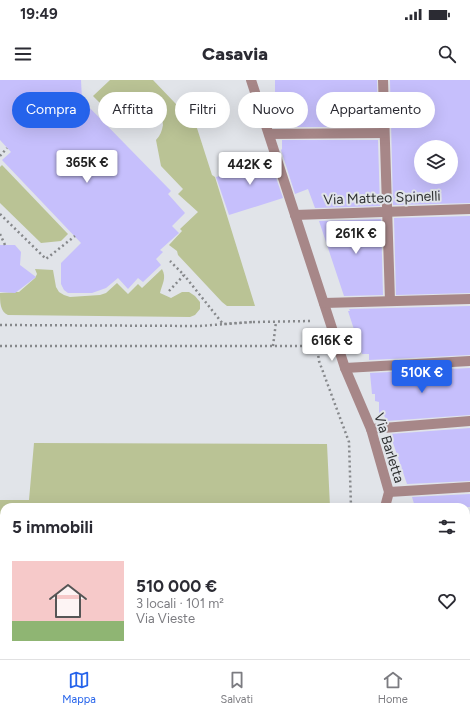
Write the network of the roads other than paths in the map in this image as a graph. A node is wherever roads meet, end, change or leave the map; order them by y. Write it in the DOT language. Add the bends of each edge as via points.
graph roads {
  1 [pos="251,80"];
  2 [pos="383,80"];
  3 [pos="384,133"];
  4 [pos="269,134"];
  5 [pos="470,209"];
  6 [pos="387,212"];
  7 [pos="295,215"];
  8 [pos="470,299"];
  9 [pos="390,301"];
  10 [pos="324,303"];
  11 [pos="470,361"];
  12 [pos="345,368"];
  13 [pos="470,421"];
  14 [pos="371,429"];
  15 [pos="470,487"];
  16 [pos="389,492"];
  17 [pos="386,503"];
  1 -- 4 [label="street, Via Barletta"];
  2 -- 3 [label="street"];
  3 -- 4 [label="street"];
  3 -- 6 [label="street"];
  4 -- 7 [label="street, Via Barletta"];
  5 -- 6 [label="street, Via Matteo Spinelli"];
  6 -- 7 [label="street, Via Matteo Spinelli"];
  6 -- 9 [label="street"];
  7 -- 10 [label="street, Via Barletta"];
  8 -- 9 [label="street"];
  9 -- 10 [label="street"];
  10 -- 12 [label="street, Via Barletta"];
  11 -- 12 [label="street"];
  12 -- 14 [label="street, Via Barletta"];
  13 -- 14 [label="street"];
  14 -- 16 [label="street, Via Barletta"];
  15 -- 16 [label="street"];
  16 -- 17 [label="street, Via Barletta"];
}
